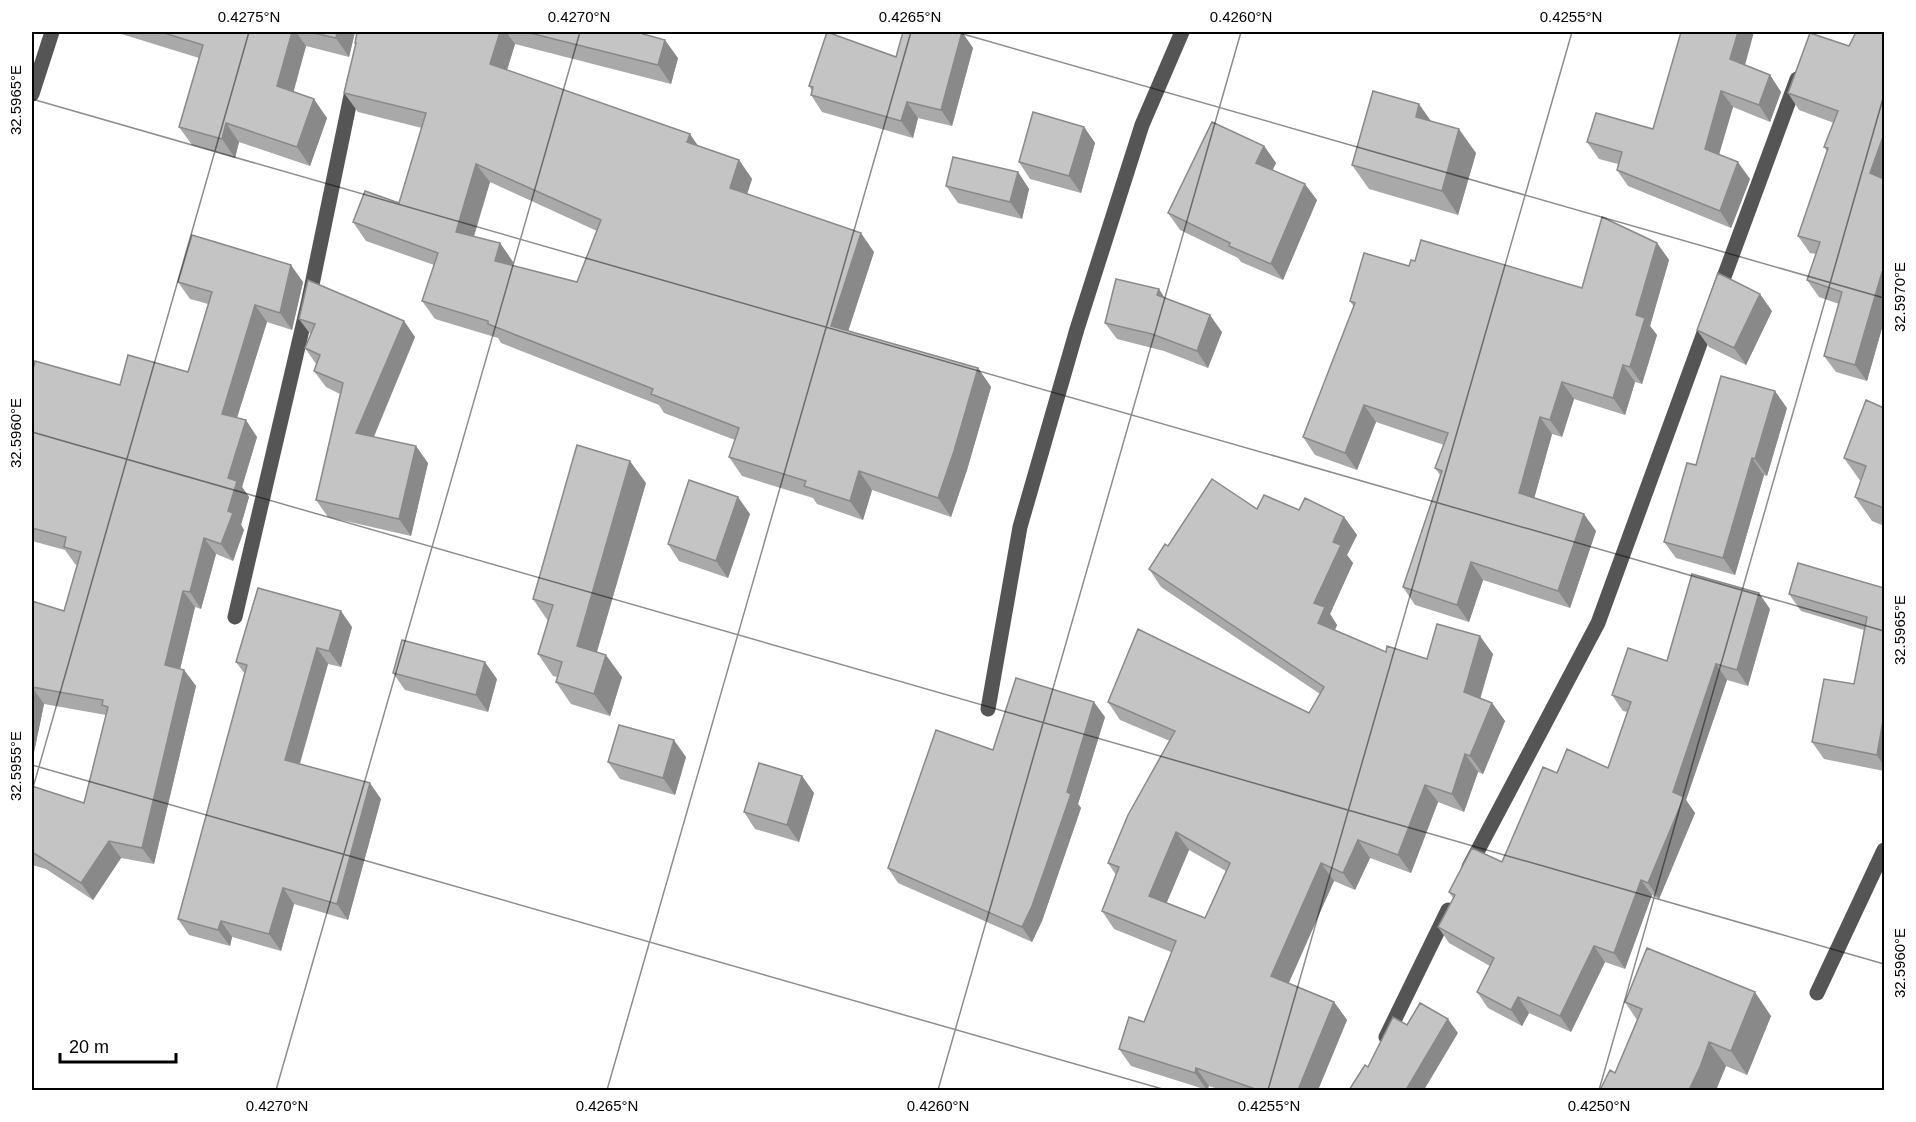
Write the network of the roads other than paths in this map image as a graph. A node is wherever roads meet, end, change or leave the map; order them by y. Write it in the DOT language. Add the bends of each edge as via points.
graph roads {
  1 [pos="52,32"];
  2 [pos="1182,32"];
  3 [pos="1805,61"];
  4 [pos="357,66"];
  5 [pos="32,94"];
  6 [pos="236,617"];
  7 [pos="988,709"];
  8 [pos="1884,850"];
  9 [pos="1465,876"];
  10 [pos="1454,897"];
  11 [pos="1817,993"];
  12 [pos="1380,1048"];
  1 -- 5 [label="street"];
  2 -- 7 [label="street" via="1142,125 1070,351 1020,527"];
  3 -- 9 [label="street" via="1598,622"];
  4 -- 6 [label="street" via="308,304"];
  8 -- 11 [label="street"];
  10 -- 12 [label="street"];
}
